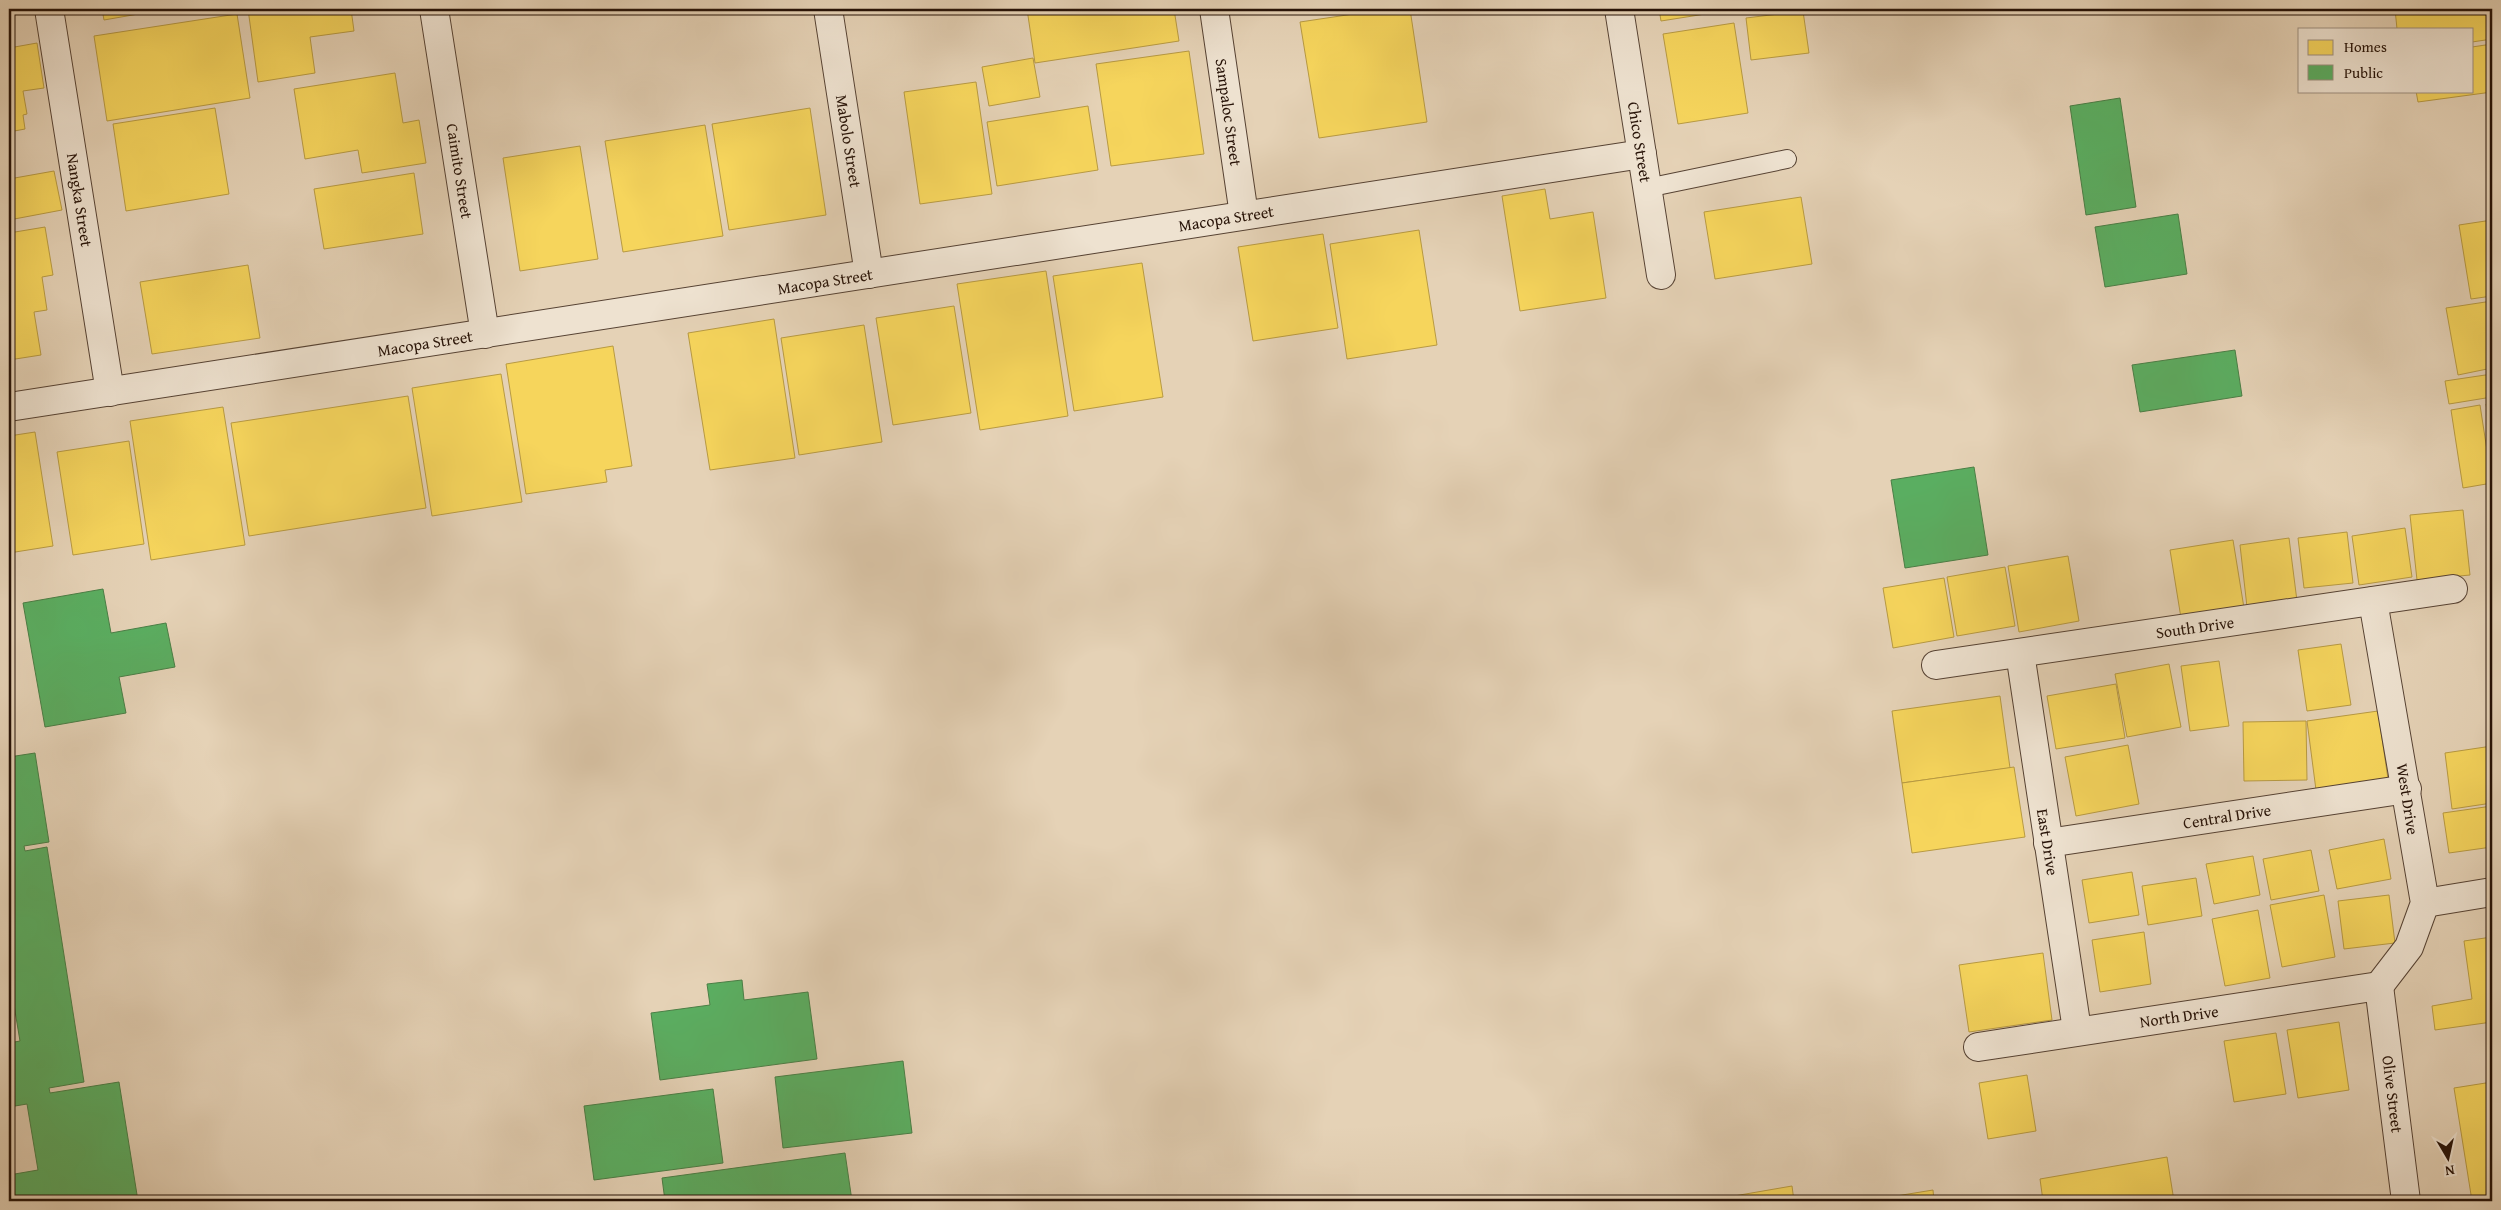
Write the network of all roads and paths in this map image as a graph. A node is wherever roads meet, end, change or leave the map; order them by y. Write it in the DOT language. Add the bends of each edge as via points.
graph roads {
  1 [pos="49,9"];
  2 [pos="434,9"];
  3 [pos="828,9"];
  4 [pos="1214,9"];
  5 [pos="1619,9"];
  6 [pos="1642,154"];
  7 [pos="1787,159"];
  8 [pos="1647,188"];
  9 [pos="1244,216"];
  10 [pos="870,274"];
  11 [pos="1661,275"];
  12 [pos="485,334"];
  13 [pos="110,392"];
  14 [pos="9,407"];
  15 [pos="2453,589"];
  16 [pos="2373,601"];
  17 [pos="2020,653"];
  18 [pos="1936,666"];
  19 [pos="2407,789"];
  20 [pos="2048,843"];
  21 [pos="2492,892"];
  22 [pos="2425,903"];
  23 [pos="2379,986"];
  24 [pos="2078,1030"];
  25 [pos="1978,1047"];
  26 [pos="2406,1201"];
  1 -- 13 [label="street, Nangka Street"];
  2 -- 12 [label="street, Caimito Street"];
  3 -- 10 [label="street, Mabolo Street"];
  4 -- 9 [label="street, Sampaloc Street"];
  5 -- 6 [label="street, Chico Street"];
  6 -- 8 [label="street, Chico Street"];
  6 -- 9 [label="street, Macopa Street"];
  7 -- 8 [label="lane"];
  8 -- 11 [label="street, Chico Street"];
  9 -- 10 [label="street, Macopa Street"];
  10 -- 12 [label="street, Macopa Street"];
  12 -- 13 [label="street, Macopa Street"];
  13 -- 14 [label="street, Macopa Street"];
  15 -- 16 [label="street, South Drive"];
  16 -- 17 [label="street, South Drive"];
  16 -- 19 [label="street, West Drive"];
  17 -- 18 [label="street, South Drive"];
  17 -- 20 [label="street, East Drive"];
  19 -- 20 [label="street, Central Drive"];
  19 -- 22 [label="street, West Drive"];
  20 -- 24 [label="street, East Drive"];
  21 -- 22 [label="street"];
  22 -- 23 [label="street, West Drive" via="2409,947"];
  23 -- 24 [label="street, North Drive"];
  23 -- 26 [label="street, Olive Street"];
  24 -- 25 [label="street, North Drive"];
}
